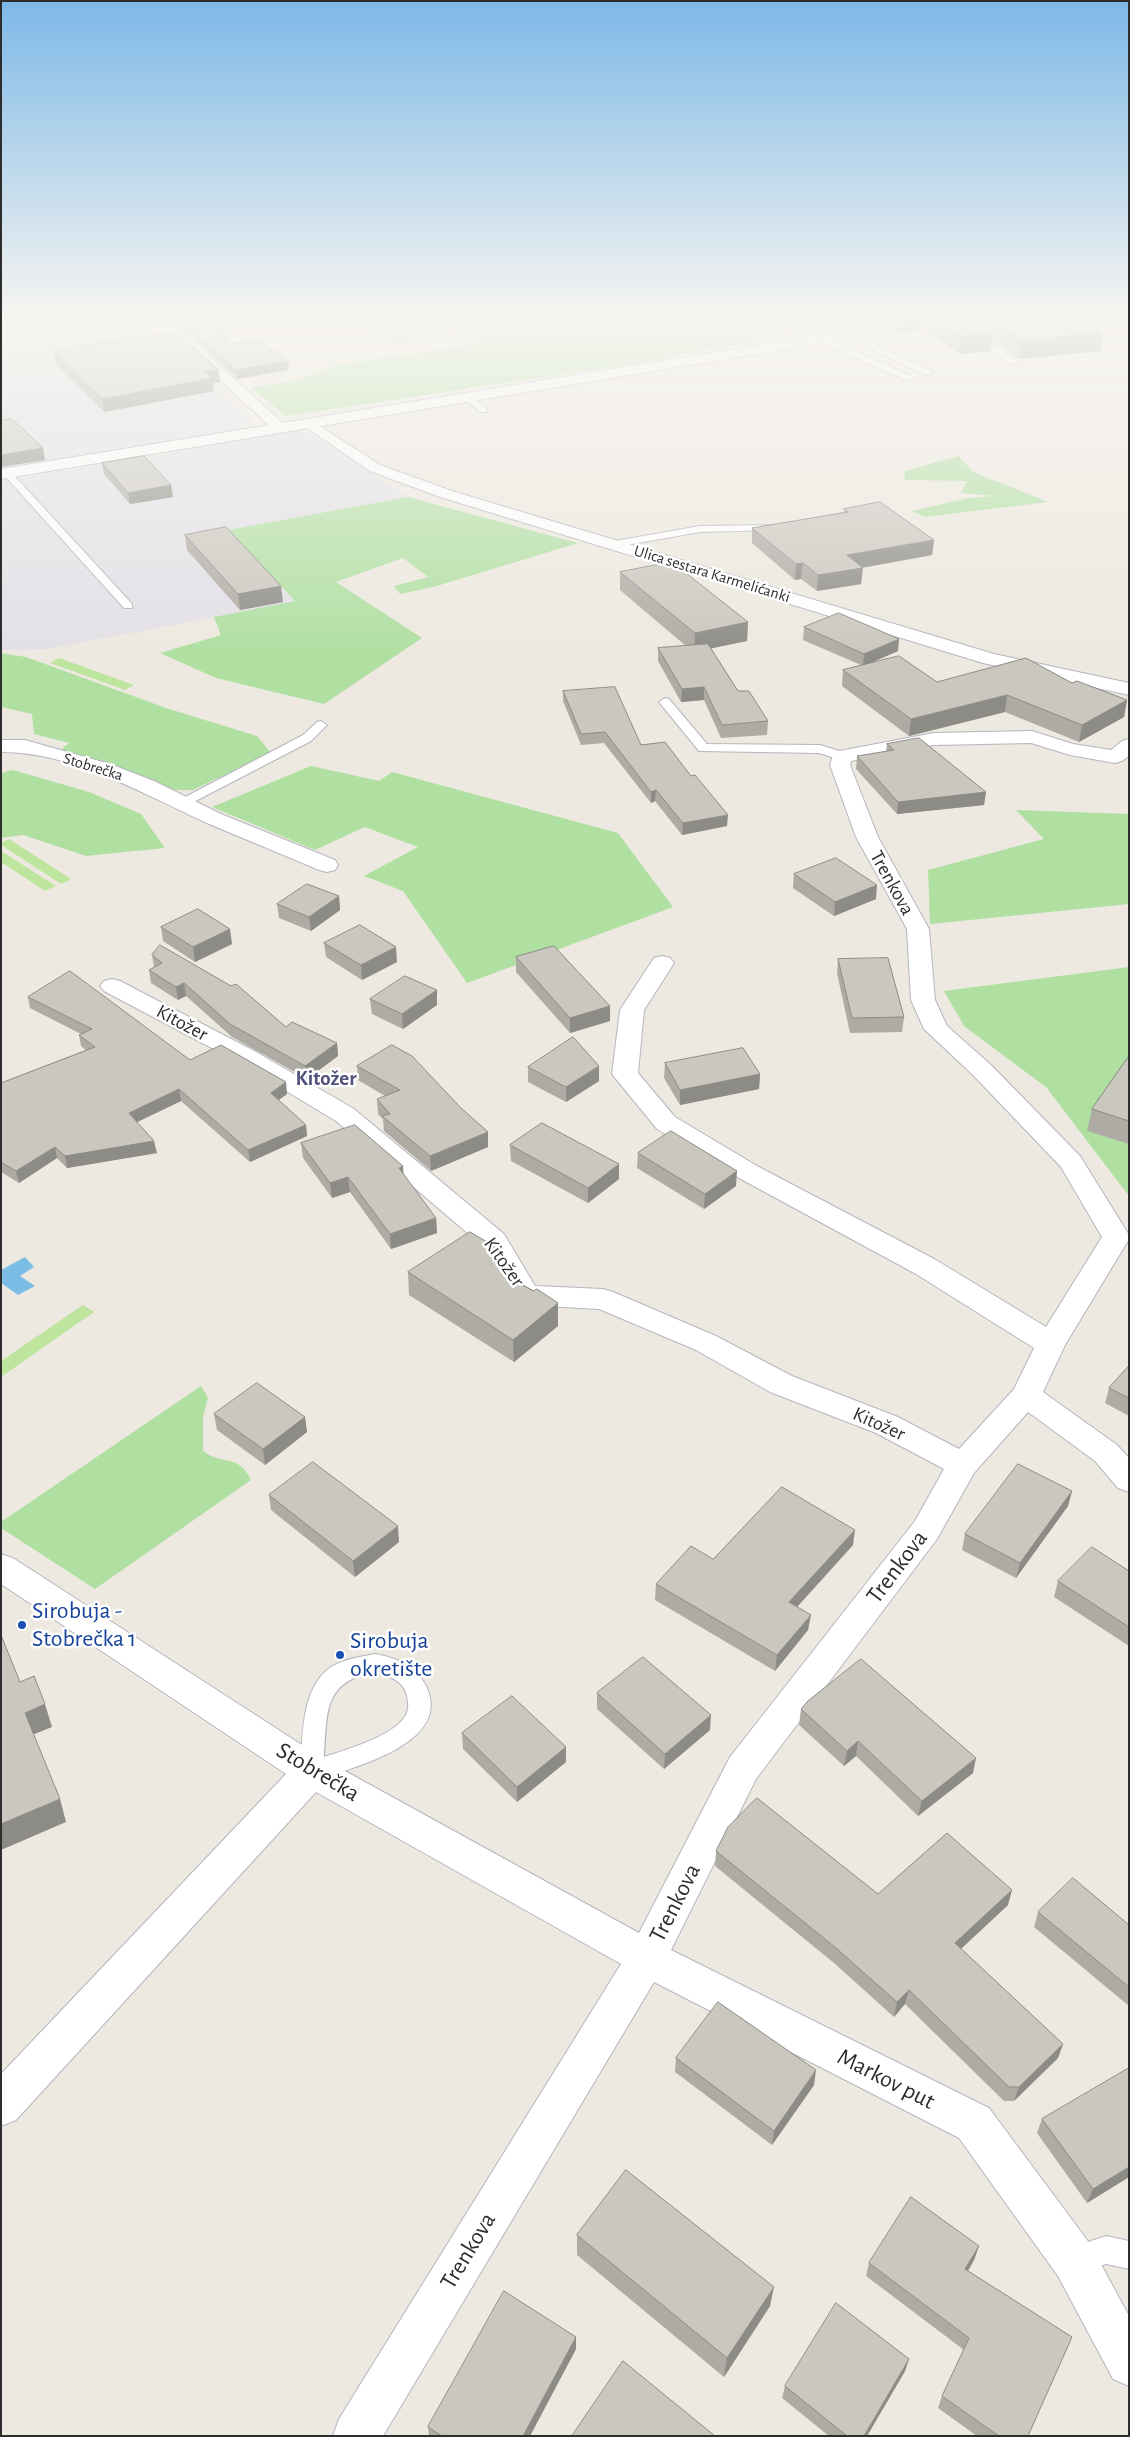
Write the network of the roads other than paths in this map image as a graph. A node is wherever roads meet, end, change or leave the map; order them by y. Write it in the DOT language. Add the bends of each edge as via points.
graph roads {
  1 [pos="251,433"];
  2 [pos="323,433"];
  3 [pos="4,473"];
  4 [pos="786,528"];
  5 [pos="615,544"];
  6 [pos="128,606"];
  7 [pos="1129,689"];
  8 [pos="665,702"];
  9 [pos="321,725"];
  10 [pos="1129,745"];
  11 [pos="1,746"];
  12 [pos="841,756"];
  13 [pos="181,802"];
  14 [pos="326,864"];
  15 [pos="662,963"];
  16 [pos="112,986"];
  17 [pos="1124,1236"];
  18 [pos="1051,1344"];
  19 [pos="1026,1395"];
  20 [pos="963,1465"];
  21 [pos="1129,1480"];
  22 [pos="1,1567"];
  23 [pos="312,1771"];
  24 [pos="647,1958"];
  25 [pos="1,2105"];
  26 [pos="1129,2255"];
  27 [pos="1074,2260"];
  28 [pos="1129,2363"];
  29 [pos="356,2436"];
  1 -- 3 [label="street"];
  2 -- 5 [label="street, Ulica sestara Karmelićanki" via="375,468 446,494"];
  3 -- 6 [label="lane"];
  4 -- 5 [label="lane" via="700,529"];
  5 -- 7 [label="street, Ulica sestara Karmelićanki" via="990,659"];
  8 -- 12 [label="lane" via="703,748 820,749"];
  9 -- 13 [label="lane" via="307,738"];
  10 -- 12 [label="street" via="1115,757 1032,738 934,739"];
  11 -- 13 [label="street, Stobrečka" via="25,746 103,768"];
  12 -- 17 [label="street, Trenkova" via="840,765 866,837 918,929 922,1000 936,1029 982,1070 1071,1162"];
  13 -- 14 [label="street, Stobrečka"];
  15 -- 18 [label="street" via="632,1010 625,1074 666,1122 748,1172 926,1267"];
  16 -- 20 [label="street, Kitožer" via="247,1057 345,1116 494,1241 526,1295 603,1299 706,1343 781,1384 887,1425"];
  17 -- 18 [label="street, Trenkova"];
  18 -- 19 [label="street, Trenkova"];
  19 -- 20 [label="street, Trenkova"];
  19 -- 21 [label="street" via="1106,1453"];
  20 -- 24 [label="street, Trenkova" via="926,1530 743,1768"];
  22 -- 23 [label="street, Stobrečka"];
  23 -- 23 [label="lane" via="392,1742 405,1734 419,1709 419,1696 404,1673 391,1666 358,1664 328,1682 320,1695 317,1710"];
  23 -- 24 [label="street, Stobrečka"];
  23 -- 25 [label="street"];
  24 -- 27 [label="street, Markov put" via="974,2123"];
  24 -- 29 [label="street, Trenkova"];
  26 -- 27 [label="lane" via="1106,2250"];
  27 -- 28 [label="street, Markov put"];
}
